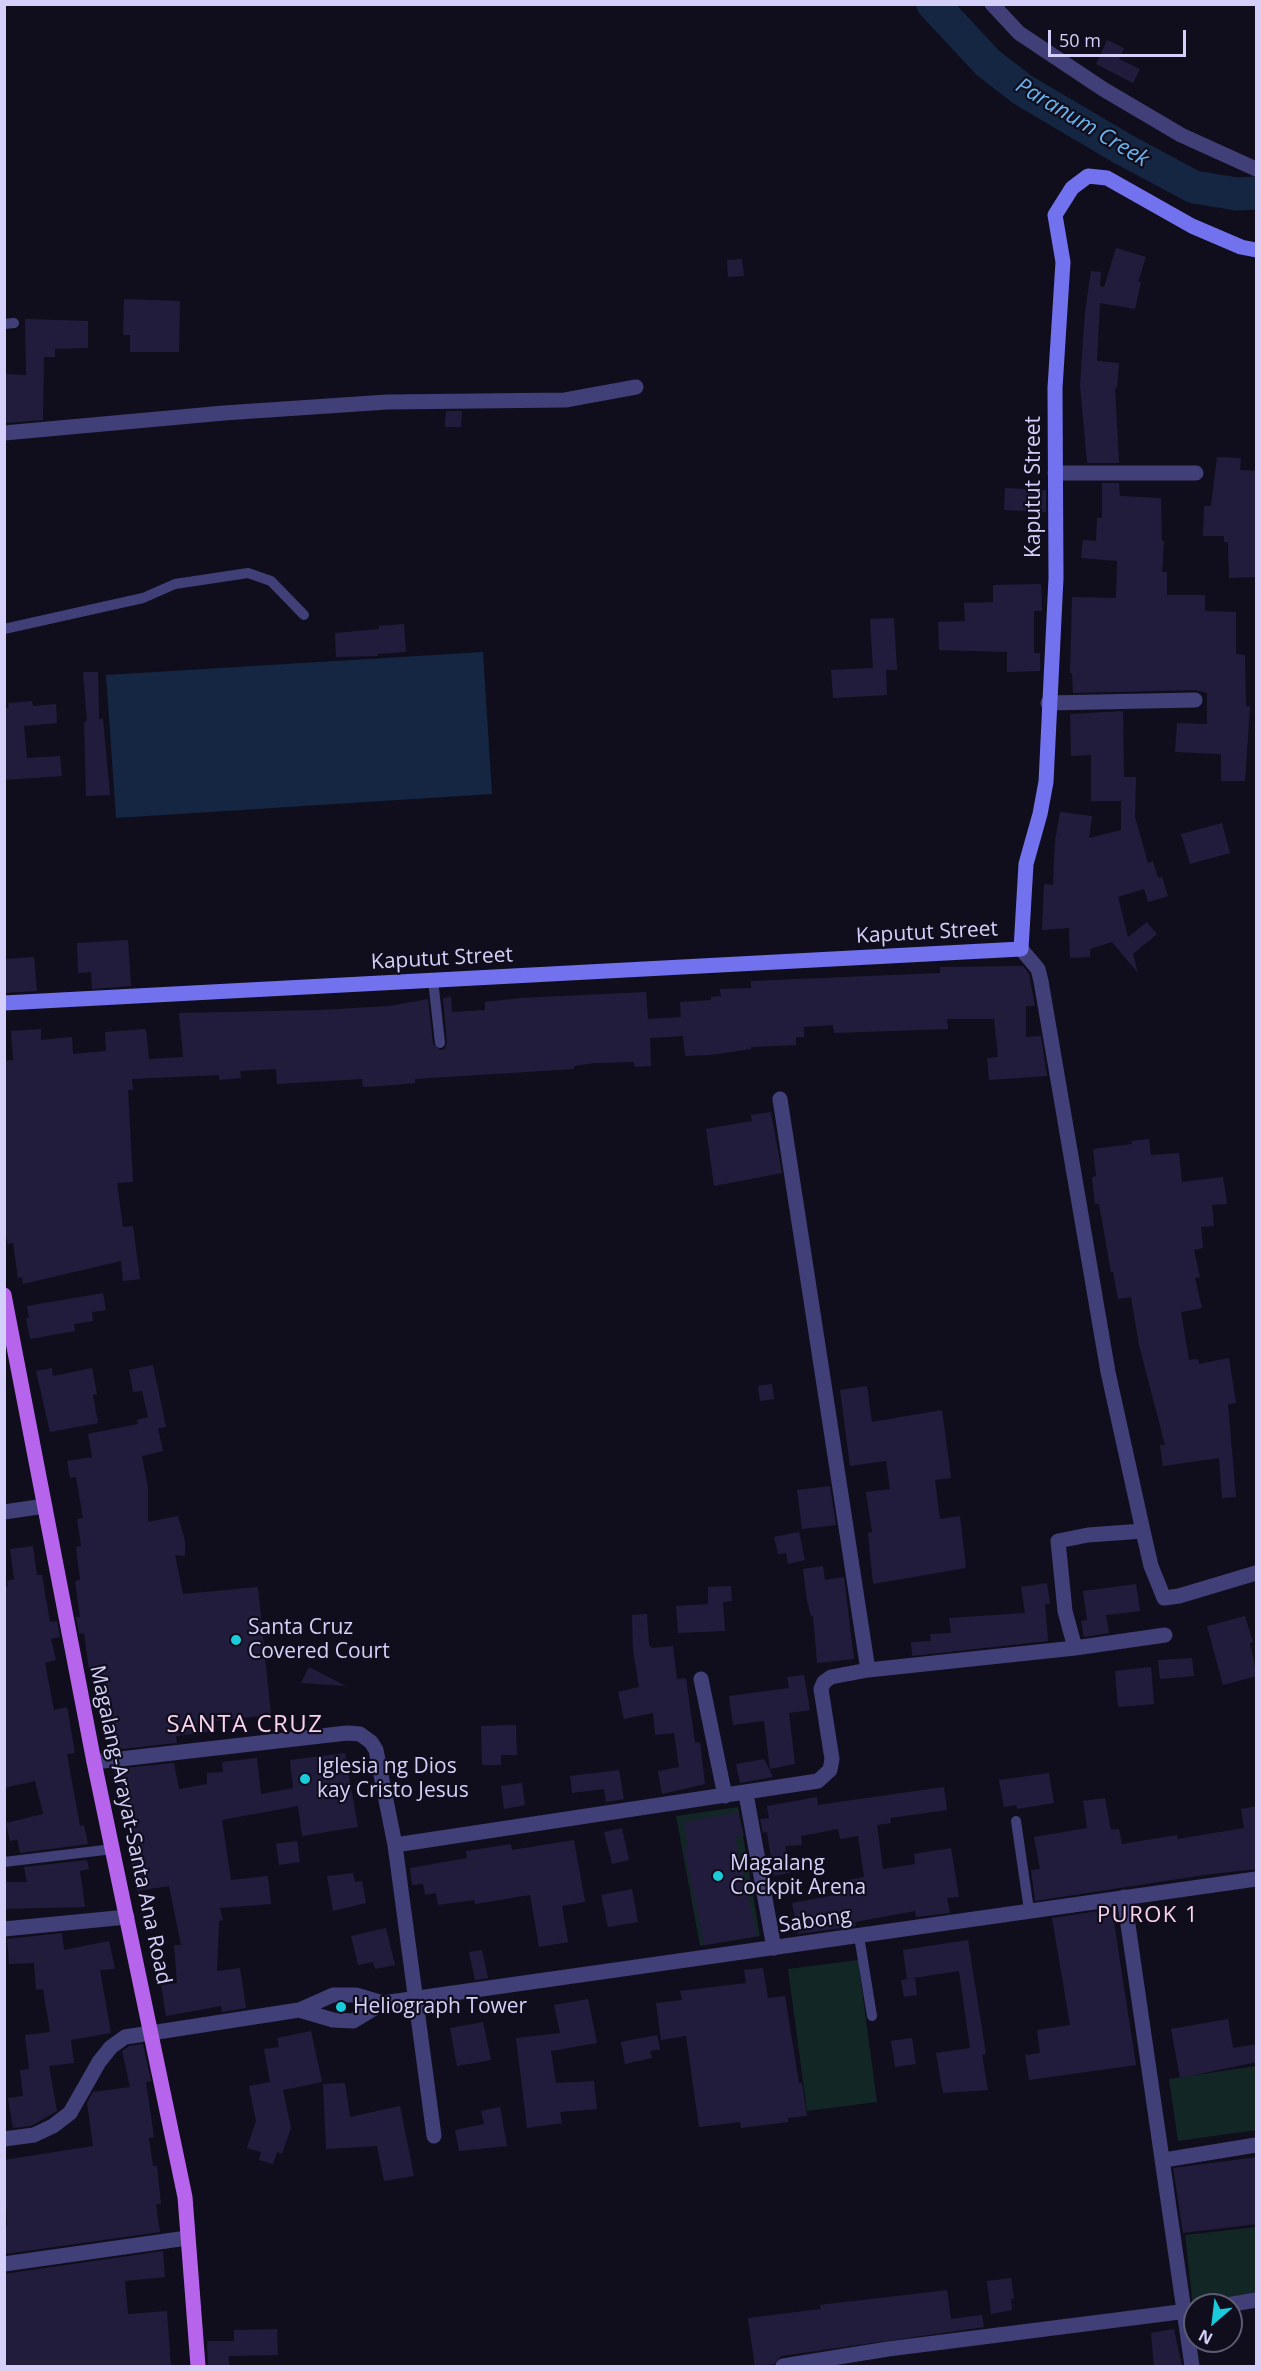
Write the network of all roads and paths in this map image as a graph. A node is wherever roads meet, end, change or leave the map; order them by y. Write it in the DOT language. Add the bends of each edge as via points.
graph roads {
  1 [pos="993,4"];
  2 [pos="1257,169"];
  3 [pos="1257,250"];
  4 [pos="636,387"];
  5 [pos="4,433"];
  6 [pos="1055,473"];
  7 [pos="1196,473"];
  8 [pos="304,615"];
  9 [pos="4,629"];
  10 [pos="1195,700"];
  11 [pos="1048,703"];
  12 [pos="1021,949"];
  13 [pos="433,980"];
  14 [pos="4,1003"];
  15 [pos="440,1043"];
  16 [pos="780,1099"];
  17 [pos="4,1295"];
  18 [pos="45,1506"];
  19 [pos="4,1512"];
  20 [pos="1143,1531"];
  21 [pos="1257,1573"];
  22 [pos="1165,1635"];
  23 [pos="1075,1648"];
  24 [pos="868,1670"];
  25 [pos="701,1679"];
  26 [pos="93,1762"];
  27 [pos="746,1794"];
  28 [pos="725,1796"];
  29 [pos="1016,1821"];
  30 [pos="395,1845"];
  31 [pos="113,1849"];
  32 [pos="4,1862"];
  33 [pos="1257,1879"];
  34 [pos="1124,1897"];
  35 [pos="1029,1910"];
  36 [pos="127,1917"];
  37 [pos="4,1929"];
  38 [pos="859,1936"];
  39 [pos="774,1948"];
  40 [pos="414,1999"];
  41 [pos="383,2003"];
  42 [pos="299,2010"];
  43 [pos="872,2016"];
  44 [pos="151,2031"];
  45 [pos="434,2136"];
  46 [pos="4,2139"];
  47 [pos="1257,2145"];
  48 [pos="1164,2160"];
  49 [pos="187,2238"];
  50 [pos="4,2264"];
  51 [pos="1187,2293"];
  52 [pos="1183,2312"];
  53 [pos="198,2367"];
  54 [pos="783,2367"];
  1 -- 2 [label="street" via="1019,33 1103,89 1181,135"];
  3 -- 6 [label="street, Kaputut Street" via="1192,226 1107,178 1088,176 1072,188 1055,215 1063,262 1055,388"];
  4 -- 5 [label="street" via="565,400 387,402"];
  6 -- 7 [label="street"];
  6 -- 11 [label="street, Kaputut Street" via="1056,578"];
  8 -- 9 [label="lane" via="271,581 248,573 176,584 143,598"];
  10 -- 11 [label="street"];
  11 -- 12 [label="street, Kaputut Street" via="1046,782 1026,864"];
  12 -- 13 [label="street, Kaputut Street"];
  12 -- 20 [label="street" via="1038,969 1041,981 1108,1372"];
  13 -- 14 [label="street, Kaputut Street"];
  13 -- 15 [label="lane"];
  16 -- 24 [label="street"];
  17 -- 18 [label="main road, Magalang-Arayat-Santa Ana Road"];
  18 -- 19 [label="street"];
  18 -- 26 [label="main road, Magalang-Arayat-Santa Ana Road"];
  20 -- 21 [label="street" via="1164,1598"];
  20 -- 23 [label="street" via="1058,1541 1065,1611"];
  22 -- 23 [label="street"];
  23 -- 24 [label="street"];
  24 -- 27 [label="street" via="831,1677 821,1689 832,1760 825,1776 818,1781"];
  25 -- 28 [label="street"];
  26 -- 30 [label="street" via="360,1734 376,1750"];
  26 -- 31 [label="main road, Magalang-Arayat-Santa Ana Road"];
  27 -- 28 [label="street"];
  27 -- 39 [label="street"];
  28 -- 30 [label="street"];
  29 -- 35 [label="lane"];
  30 -- 40 [label="street"];
  31 -- 32 [label="lane"];
  31 -- 36 [label="main road, Magalang-Arayat-Santa Ana Road"];
  33 -- 34 [label="street, Sabong"];
  34 -- 35 [label="street, Sabong"];
  34 -- 48 [label="street"];
  35 -- 38 [label="street, Sabong"];
  36 -- 37 [label="street"];
  36 -- 44 [label="main road, Magalang-Arayat-Santa Ana Road"];
  38 -- 39 [label="street, Sabong"];
  38 -- 43 [label="lane"];
  39 -- 40 [label="street, Sabong"];
  40 -- 41 [label="street, Sabong"];
  40 -- 45 [label="street"];
  41 -- 42 [label="street" via="356,1995 333,1995"];
  41 -- 42 [label="street" via="353,2021 333,2020"];
  42 -- 44 [label="street"];
  44 -- 46 [label="street" via="124,2037 111,2047 70,2113 53,2127 34,2135"];
  44 -- 49 [label="main road, Magalang-Arayat-Santa Ana Road" via="185,2197"];
  47 -- 48 [label="street"];
  48 -- 51 [label="street"];
  49 -- 50 [label="street"];
  49 -- 53 [label="main road, Magalang-Arayat-Santa Ana Road"];
  52 -- 54 [label="street" via="888,2349"];
}
